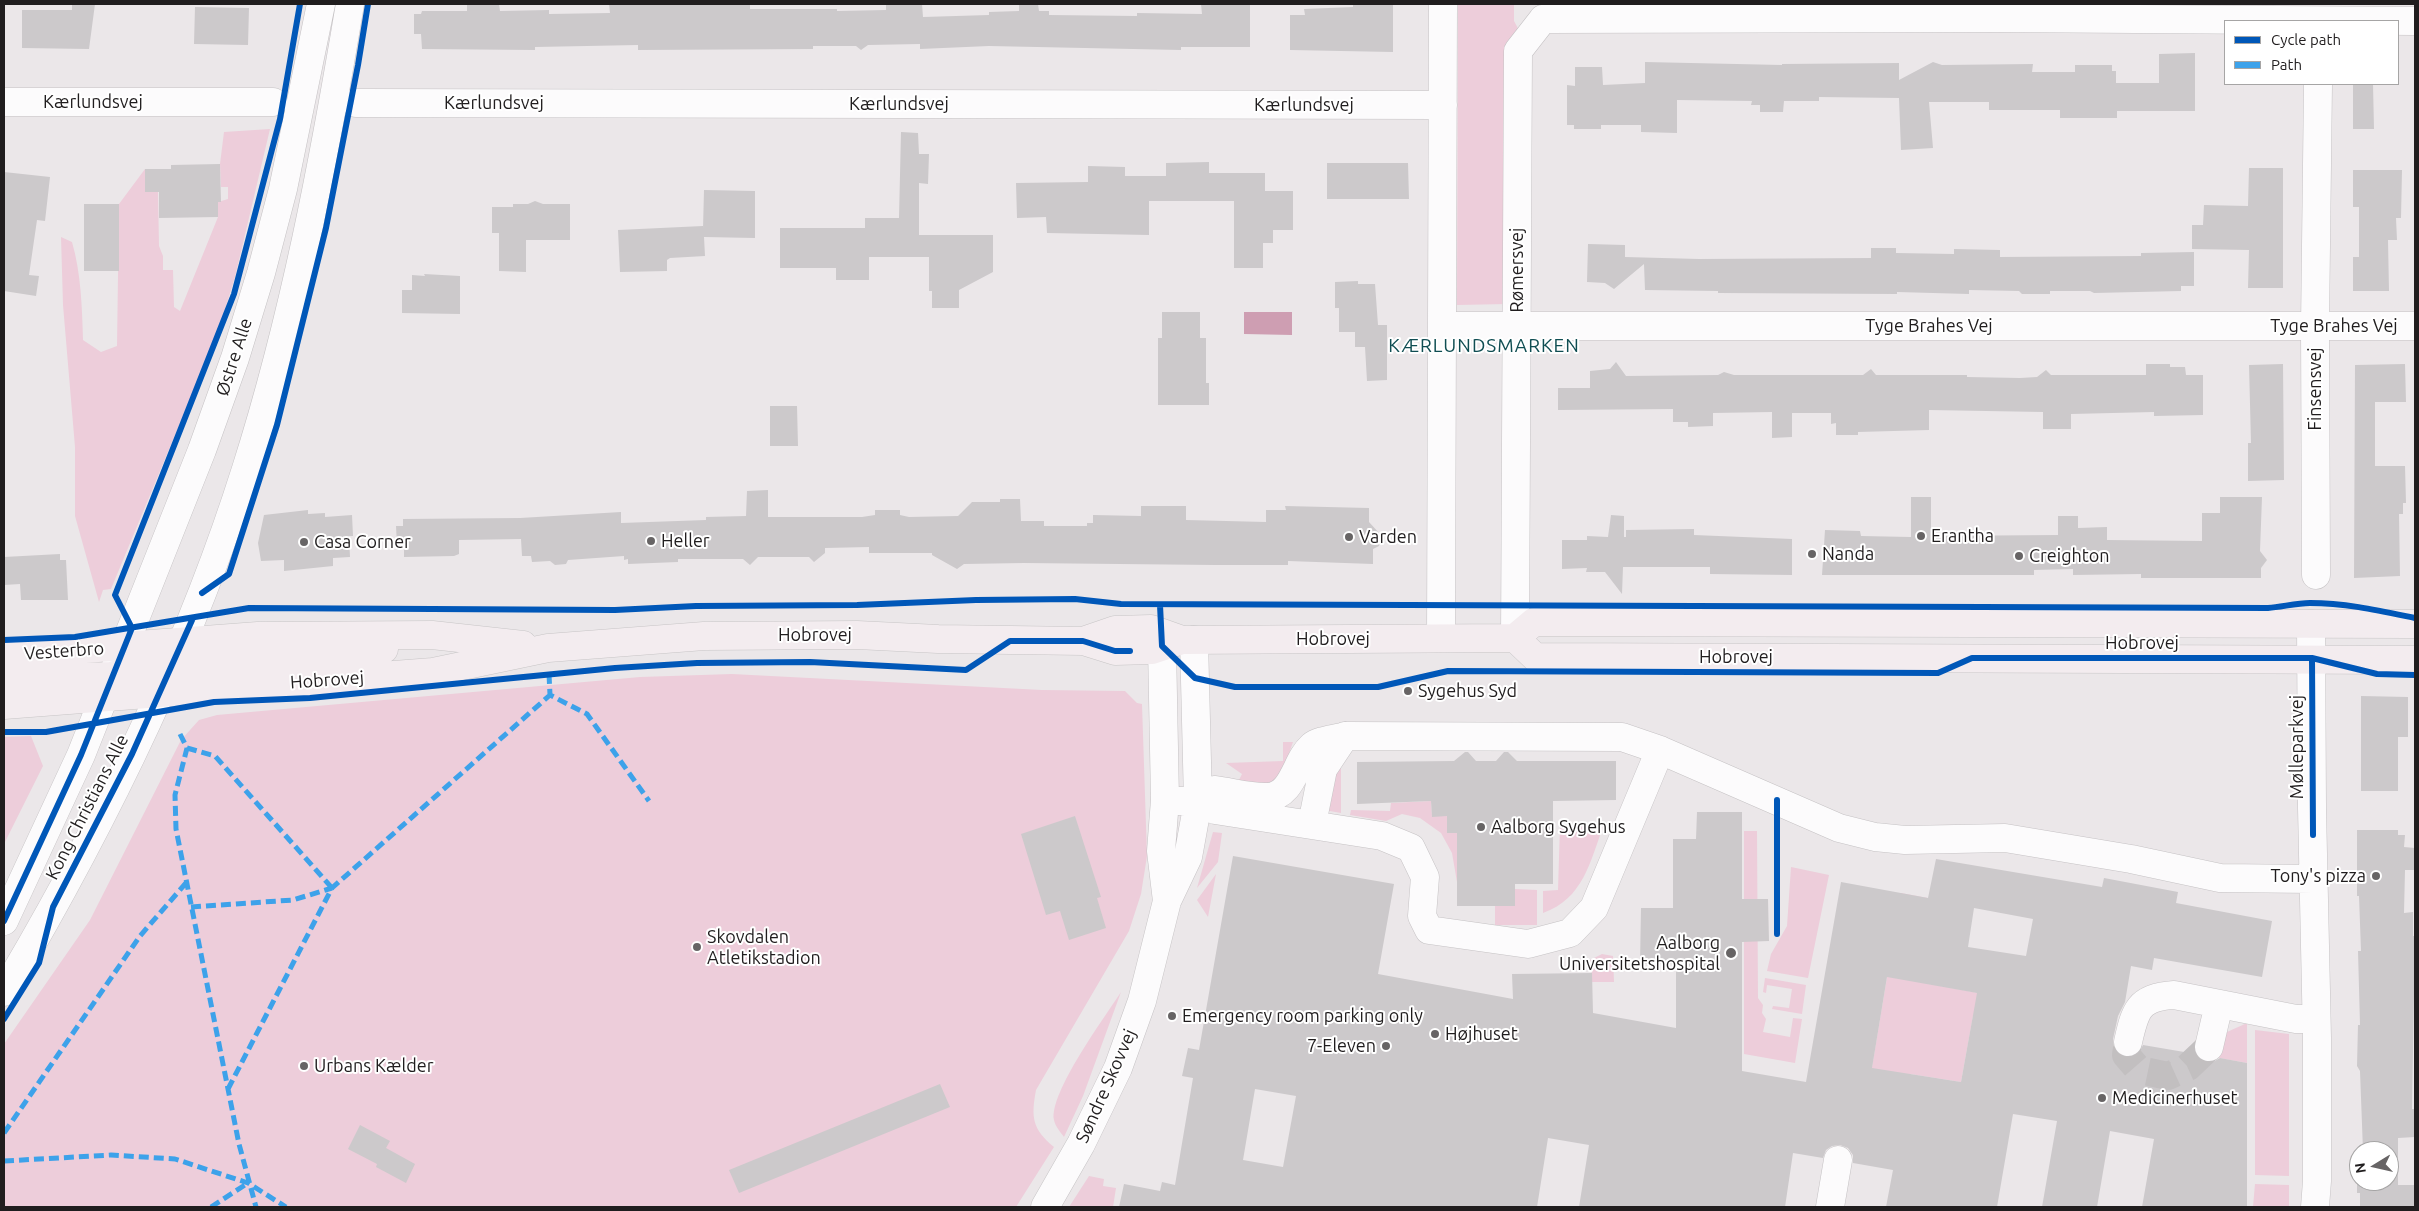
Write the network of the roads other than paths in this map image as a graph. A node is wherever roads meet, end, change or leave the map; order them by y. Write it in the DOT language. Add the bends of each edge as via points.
graph roads {
  1 [pos="320,4"];
  2 [pos="350,4"];
  3 [pos="1443,4"];
  4 [pos="2370,4"];
  5 [pos="1537,11"];
  6 [pos="1639,11"];
  7 [pos="1998,11"];
  8 [pos="2287,20"];
  9 [pos="2370,20"];
  10 [pos="2399,21"];
  11 [pos="2415,21"];
  12 [pos="2318,85"];
  13 [pos="4,102"];
  14 [pos="273,102"];
  15 [pos="356,102"];
  16 [pos="1443,105"];
  17 [pos="1442,326"];
  18 [pos="1517,326"];
  19 [pos="2314,326"];
  20 [pos="2415,326"];
  21 [pos="2316,575"];
  22 [pos="2311,624"];
  23 [pos="2415,624"];
  24 [pos="1441,638"];
  25 [pos="1515,638"];
  26 [pos="1179,642"];
  27 [pos="124,647"];
  28 [pos="548,648"];
  29 [pos="4,654"];
  30 [pos="177,654"];
  31 [pos="2312,658"];
  32 [pos="2415,660"];
  33 [pos="4,680"];
  34 [pos="108,686"];
  35 [pos="160,693"];
  36 [pos="4,705"];
  37 [pos="1345,736"];
  38 [pos="1660,750"];
  39 [pos="1165,800"];
  40 [pos="1198,802"];
  41 [pos="1312,824"];
  42 [pos="2313,879"];
  43 [pos="1167,901"];
  44 [pos="4,921"];
  45 [pos="4,992"];
  46 [pos="2219,1004"];
  47 [pos="2316,1019"];
  48 [pos="2128,1042"];
  49 [pos="2209,1047"];
  50 [pos="1838,1160"];
  51 [pos="1045,1207"];
  52 [pos="1830,1207"];
  53 [pos="2315,1207"];
  1 -- 27 [label="street, Østre Alle" via="283,189 261,273 202,450"];
  2 -- 30 [label="street" via="298,272 274,368 246,469"];
  3 -- 16 [label="street"];
  4 -- 9 [label="street"];
  5 -- 6 [label="street"];
  5 -- 18 [label="street, Rømersvej" via="1518,51"];
  6 -- 7 [label="street"];
  7 -- 8 [label="street"];
  10 -- 11 [label="street"];
  12 -- 19 [label="street, Finsensvej"];
  13 -- 14 [label="street, Kærlundsvej"];
  15 -- 16 [label="street, Kærlundsvej"];
  16 -- 17 [label="street"];
  17 -- 18 [label="street, Tyge Brahes Vej"];
  17 -- 24 [label="street"];
  18 -- 19 [label="street, Tyge Brahes Vej"];
  18 -- 25 [label="street, Rømersvej"];
  19 -- 20 [label="street, Tyge Brahes Vej"];
  19 -- 21 [label="street, Finsensvej"];
  22 -- 23 [label="main road, Hobrovej"];
  22 -- 25 [label="main road, Hobrovej" via="1534,622"];
  22 -- 31 [label="street, Mølleparkvej"];
  24 -- 25 [label="main road, Hobrovej"];
  24 -- 26 [label="main road, Hobrovej"];
  25 -- 31 [label="main road, Hobrovej" via="1535,657"];
  26 -- 28 [label="main road, Hobrovej" via="1152,629 1115,630 1083,642 784,635 704,636"];
  26 -- 39 [label="street, Søndre Skovvej"];
  26 -- 40 [label="street, Søndre Skovvej"];
  27 -- 29 [label="main road, Vesterbro"];
  27 -- 30 [label="main road, Hobrovej"];
  27 -- 34 [label="street, Østre Alle"];
  28 -- 30 [label="main road, Hobrovej" via="432,635 241,637"];
  28 -- 35 [label="main road, Hobrovej" via="433,672"];
  30 -- 34 [label="main road" via="153,671"];
  30 -- 35 [label="street"];
  31 -- 32 [label="main road, Hobrovej"];
  31 -- 42 [label="street, Mølleparkvej"];
  33 -- 34 [label="main road"];
  34 -- 35 [label="main road, Hobrovej"];
  34 -- 36 [label="main road"];
  34 -- 44 [label="street, Kong Christians Alle" via="81,755"];
  35 -- 45 [label="street, Kong Christians Alle" via="65,886"];
  37 -- 38 [label="street" via="1595,735 1622,737"];
  37 -- 40 [label="street" via="1312,746 1290,784 1280,793 1268,797 1214,790"];
  37 -- 41 [label="street" via="1324,769"];
  38 -- 41 [label="street" via="1594,908 1570,933 1528,944 1429,930 1422,916 1425,877 1411,848 1382,836"];
  38 -- 42 [label="street" via="1839,828 1875,837 1905,840 2005,838 2220,878"];
  39 -- 40 [label="street"];
  39 -- 43 [label="street, Søndre Skovvej" via="1161,851"];
  40 -- 41 [label="street" via="1215,810"];
  40 -- 43 [label="street, Søndre Skovvej" via="1188,857"];
  42 -- 47 [label="street, Mølleparkvej"];
  43 -- 51 [label="street, Søndre Skovvej" via="1142,1001 1118,1068 1081,1144"];
  46 -- 47 [label="street" via="2296,1019"];
  46 -- 48 [label="street" via="2155,996 2134,1013"];
  46 -- 49 [label="street"];
  47 -- 53 [label="street, Mølleparkvej"];
  50 -- 52 [label="street"];
}
